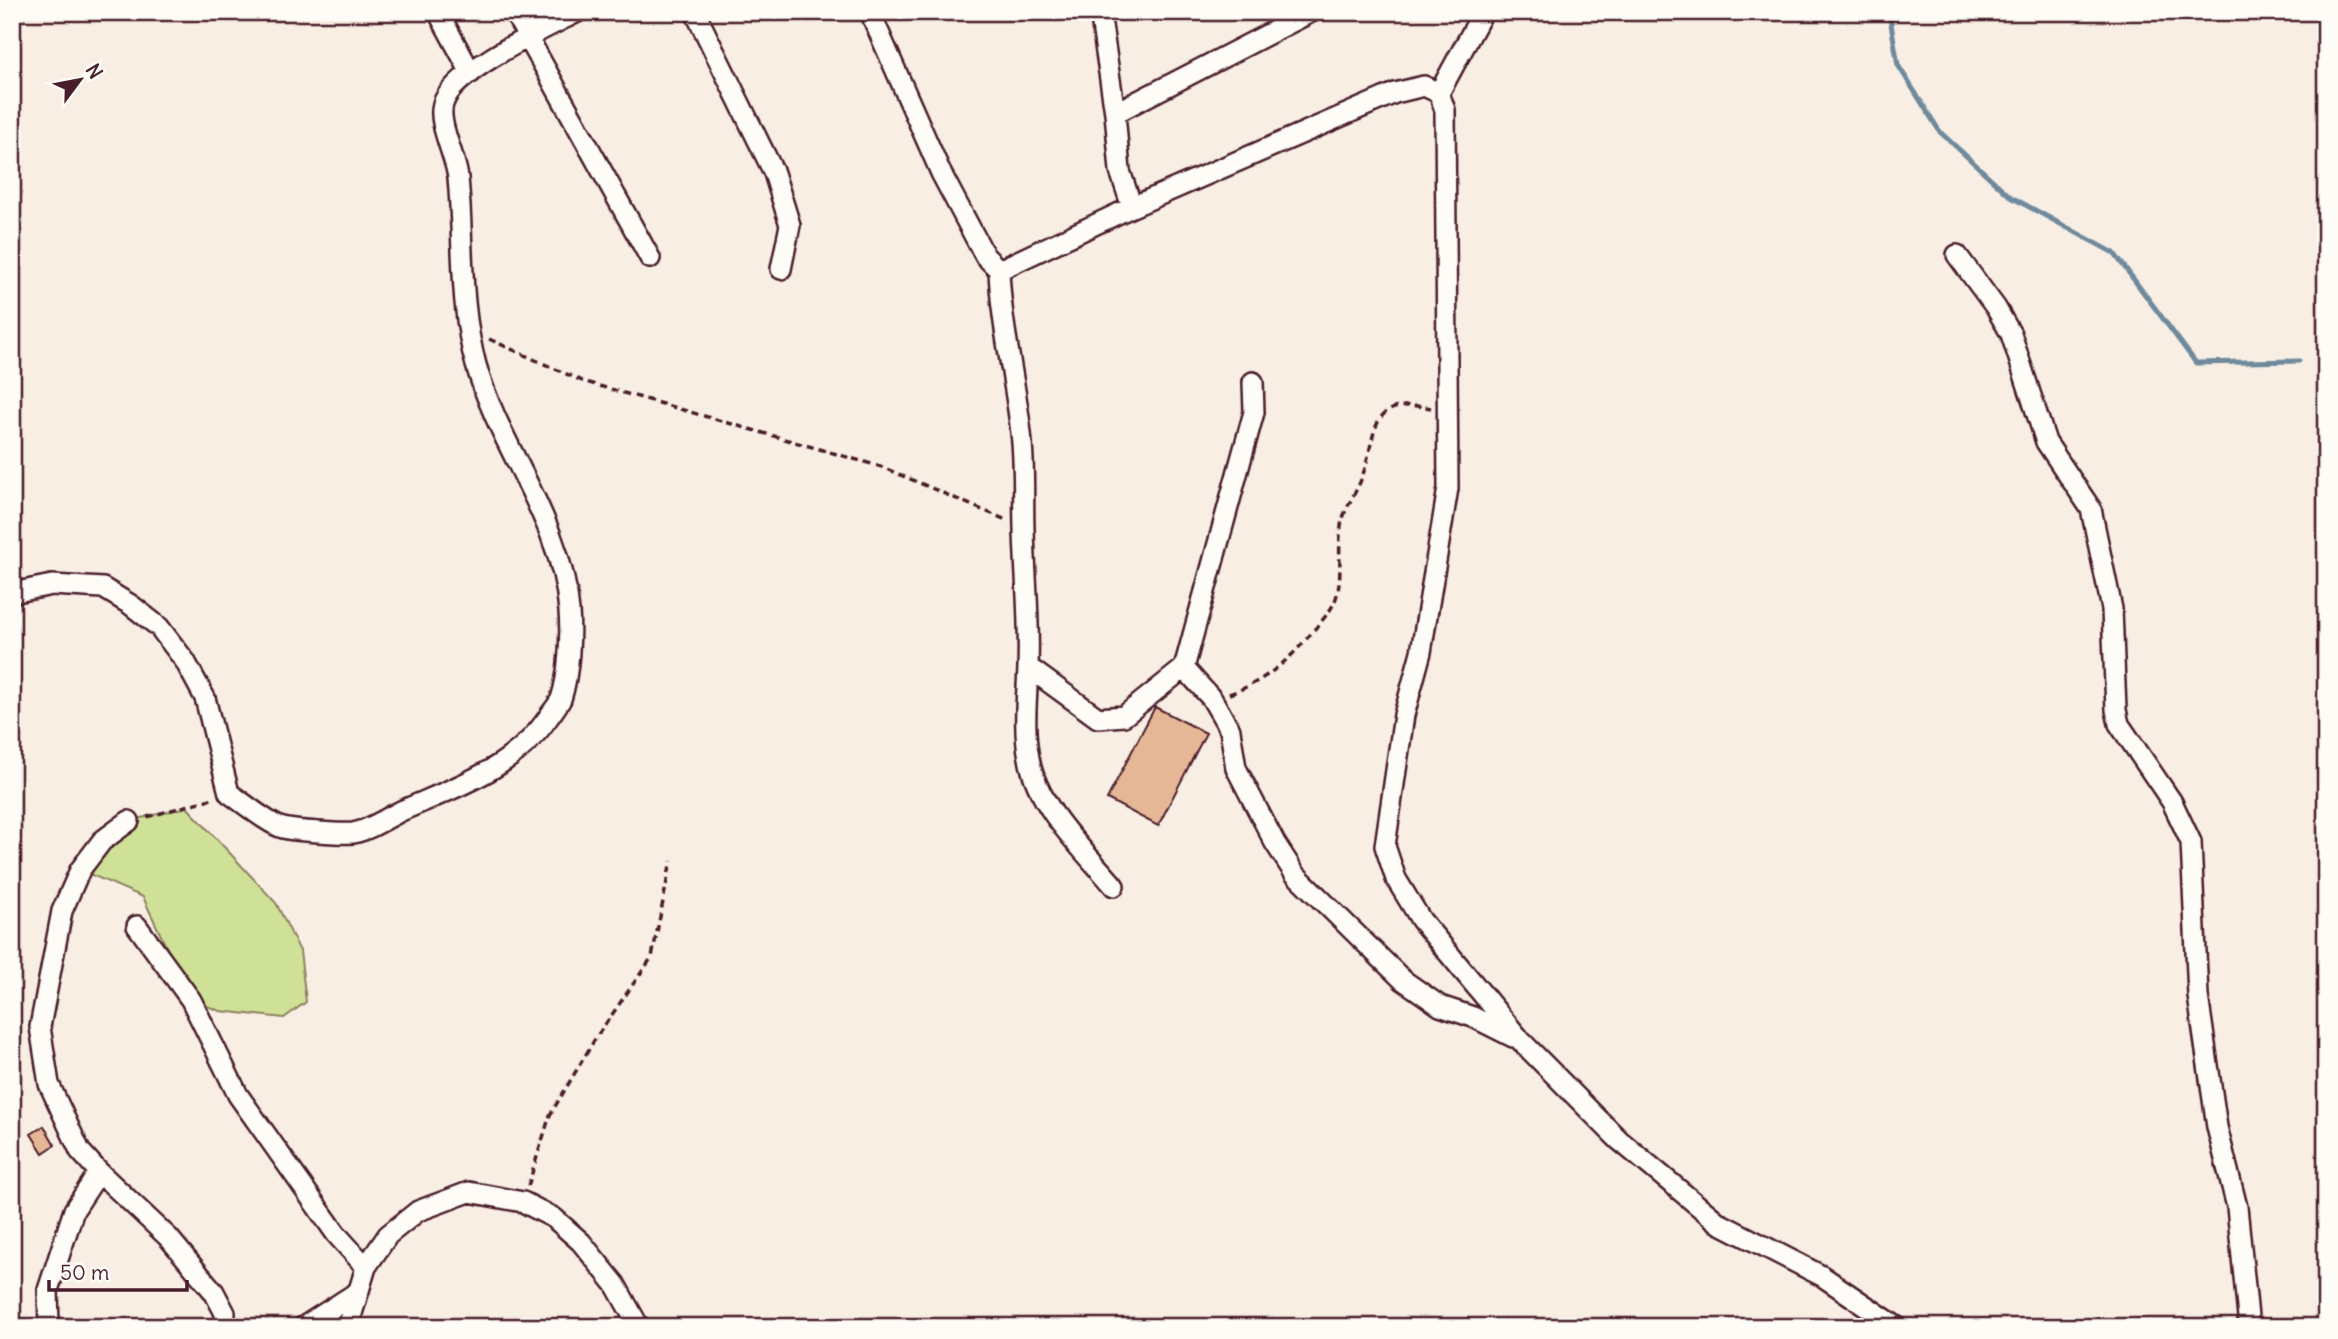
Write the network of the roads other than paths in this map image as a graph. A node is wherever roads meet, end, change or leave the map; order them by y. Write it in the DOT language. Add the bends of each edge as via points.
graph roads {
  1 [pos="438,12"];
  2 [pos="514,12"];
  3 [pos="577,12"];
  4 [pos="695,12"];
  5 [pos="870,12"];
  6 [pos="1100,12"];
  7 [pos="1311,12"];
  8 [pos="1483,12"];
  9 [pos="529,38"];
  10 [pos="471,73"];
  11 [pos="1438,93"];
  12 [pos="1115,113"];
  13 [pos="1132,207"];
  14 [pos="1957,255"];
  15 [pos="650,258"];
  16 [pos="780,270"];
  17 [pos="999,270"];
  18 [pos="1253,382"];
  19 [pos="12,593"];
  20 [pos="1028,667"];
  21 [pos="1184,668"];
  22 [pos="129,821"];
  23 [pos="1114,886"];
  24 [pos="137,926"];
  25 [pos="1522,1042"];
  26 [pos="99,1172"];
  27 [pos="366,1267"];
  28 [pos="359,1291"];
  29 [pos="49,1327"];
  30 [pos="224,1327"];
  31 [pos="303,1327"];
  32 [pos="348,1327"];
  33 [pos="639,1327"];
  34 [pos="1897,1327"];
  35 [pos="2249,1327"];
  1 -- 10 [label="street"];
  2 -- 9 [label="street"];
  3 -- 9 [label="street"];
  4 -- 16 [label="street" via="784,200 790,225"];
  5 -- 17 [label="street" via="941,173 985,256"];
  6 -- 12 [label="street"];
  7 -- 12 [label="street"];
  8 -- 11 [label="street"];
  9 -- 10 [label="street"];
  9 -- 15 [label="street"];
  10 -- 19 [label="street" via="447,96 442,115 457,171 469,330 477,366 560,563 569,611 568,658 560,700 539,731 495,768 354,833 281,828 229,793 205,698 159,627 103,588 52,585"];
  11 -- 13 [label="street" via="1424,86 1395,93"];
  11 -- 25 [label="street" via="1445,110 1448,488 1421,652 1404,715 1385,846 1396,880 1421,920"];
  12 -- 13 [label="street" via="1120,172"];
  13 -- 17 [label="street"];
  14 -- 35 [label="street" via="2011,334 2046,442 2091,509 2112,608 2119,724 2172,802 2191,842 2198,996 2217,1126 2237,1207"];
  17 -- 20 [label="street" via="1025,483"];
  18 -- 21 [label="street" via="1254,412"];
  20 -- 21 [label="street" via="1098,718 1124,716"];
  20 -- 23 [label="street" via="1029,760 1047,806"];
  21 -- 25 [label="street" via="1212,699 1230,730 1236,768 1295,874 1403,980 1440,1006"];
  22 -- 26 [label="street" via="102,841 80,870 66,901 40,1027 49,1084 80,1151"];
  24 -- 27 [label="street" via="191,1000 237,1095 337,1235"];
  25 -- 34 [label="street" via="1619,1140 1719,1223 1822,1276"];
  26 -- 29 [label="street" via="74,1210 52,1277"];
  26 -- 30 [label="street" via="169,1238 214,1292 225,1313"];
  27 -- 28 [label="street"];
  27 -- 33 [label="street" via="388,1234 418,1211 468,1192 523,1202 554,1218 581,1241 615,1284"];
  28 -- 31 [label="street"];
  28 -- 32 [label="street"];
}
